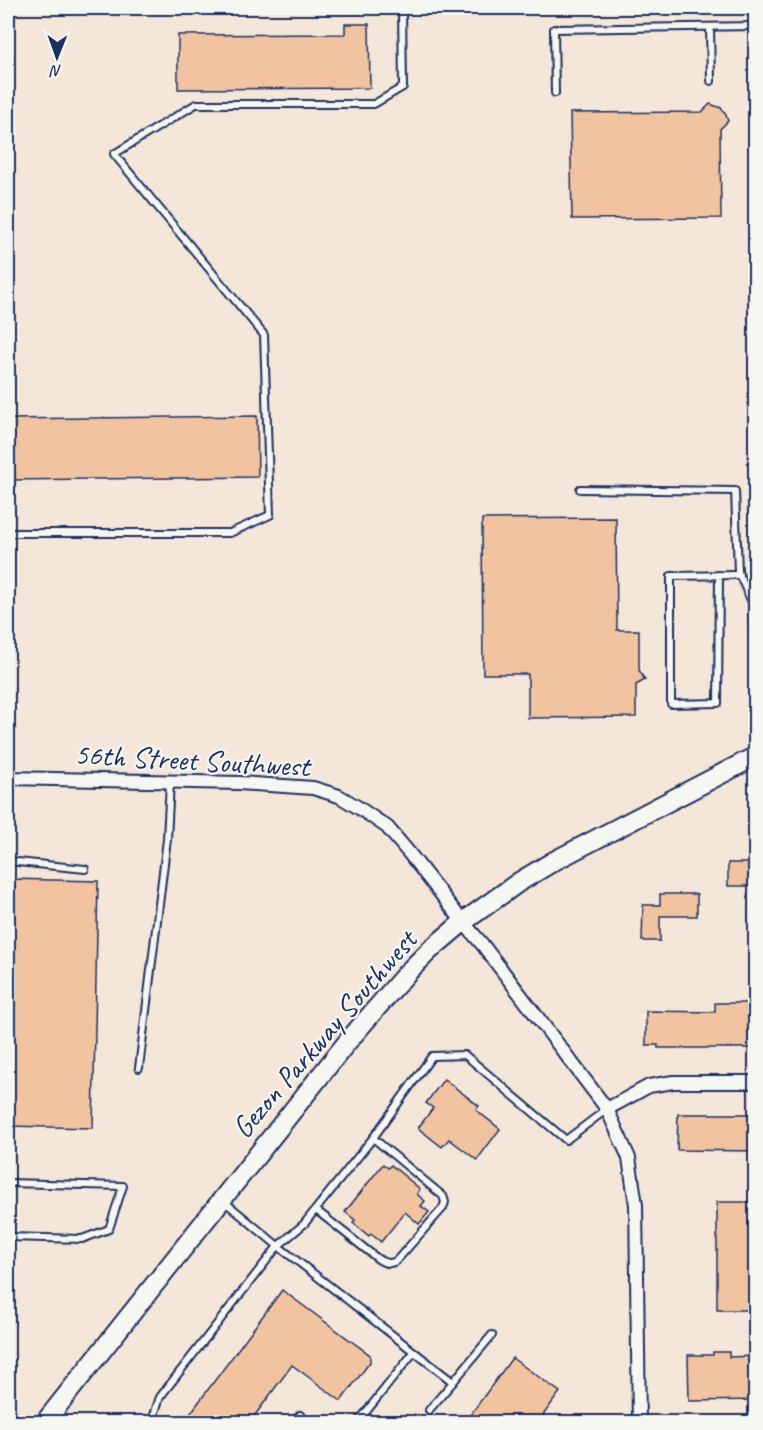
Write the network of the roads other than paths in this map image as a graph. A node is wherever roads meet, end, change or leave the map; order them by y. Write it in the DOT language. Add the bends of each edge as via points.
graph roads {
  1 [pos="402,8"];
  2 [pos="756,26"];
  3 [pos="710,27"];
  4 [pos="711,81"];
  5 [pos="555,93"];
  6 [pos="580,489"];
  7 [pos="8,533"];
  8 [pos="719,575"];
  9 [pos="739,575"];
  10 [pos="756,685"];
  11 [pos="756,756"];
  12 [pos="8,778"];
  13 [pos="170,782"];
  14 [pos="8,861"];
  15 [pos="85,868"];
  16 [pos="463,922"];
  17 [pos="139,1068"];
  18 [pos="756,1082"];
  19 [pos="607,1109"];
  20 [pos="372,1138"];
  21 [pos="8,1183"];
  22 [pos="222,1199"];
  23 [pos="316,1210"];
  24 [pos="8,1237"];
  25 [pos="278,1246"];
  26 [pos="492,1335"];
  27 [pos="414,1352"];
  28 [pos="453,1382"];
  29 [pos="429,1410"];
  30 [pos="45,1422"];
  31 [pos="154,1422"];
  32 [pos="293,1422"];
  33 [pos="308,1422"];
  34 [pos="358,1422"];
  35 [pos="639,1422"];
  1 -- 7 [label="lane" via="403,87 374,104 196,104 114,154 264,335 270,515 230,533"];
  2 -- 3 [label="lane"];
  3 -- 4 [label="lane"];
  3 -- 5 [label="lane" via="554,29"];
  6 -- 9 [label="lane" via="735,491"];
  8 -- 8 [label="lane" via="671,576 671,704 718,703"];
  8 -- 9 [label="lane"];
  9 -- 10 [label="lane" via="752,602"];
  11 -- 16 [label="main road, Gezon Parkway Southwest" via="554,861"];
  12 -- 13 [label="street, 56th Street Southwest"];
  13 -- 16 [label="street, 56th Street Southwest" via="313,788 339,796 387,827"];
  13 -- 17 [label="lane" via="167,839"];
  14 -- 15 [label="lane"];
  16 -- 19 [label="street, 56th Street Southwest"];
  16 -- 22 [label="main road, Gezon Parkway Southwest" via="387,996"];
  18 -- 19 [label="street" via="673,1082 649,1086"];
  19 -- 20 [label="lane" via="566,1140 465,1055 432,1056"];
  19 -- 35 [label="street, 56th Street Southwest" via="629,1158 636,1205"];
  20 -- 23 [label="lane"];
  20 -- 23 [label="lane" via="443,1196 443,1208 391,1263 378,1259"];
  21 -- 24 [label="lane" via="123,1186 108,1229 82,1239"];
  22 -- 25 [label="lane"];
  22 -- 30 [label="main road, Gezon Parkway Southwest"];
  23 -- 25 [label="lane"];
  25 -- 27 [label="lane"];
  25 -- 31 [label="lane" via="160,1397"];
  26 -- 28 [label="lane"];
  27 -- 28 [label="lane"];
  27 -- 34 [label="lane"];
  28 -- 29 [label="lane"];
  32 -- 33 [label="lane" via="300,1415"];
}
